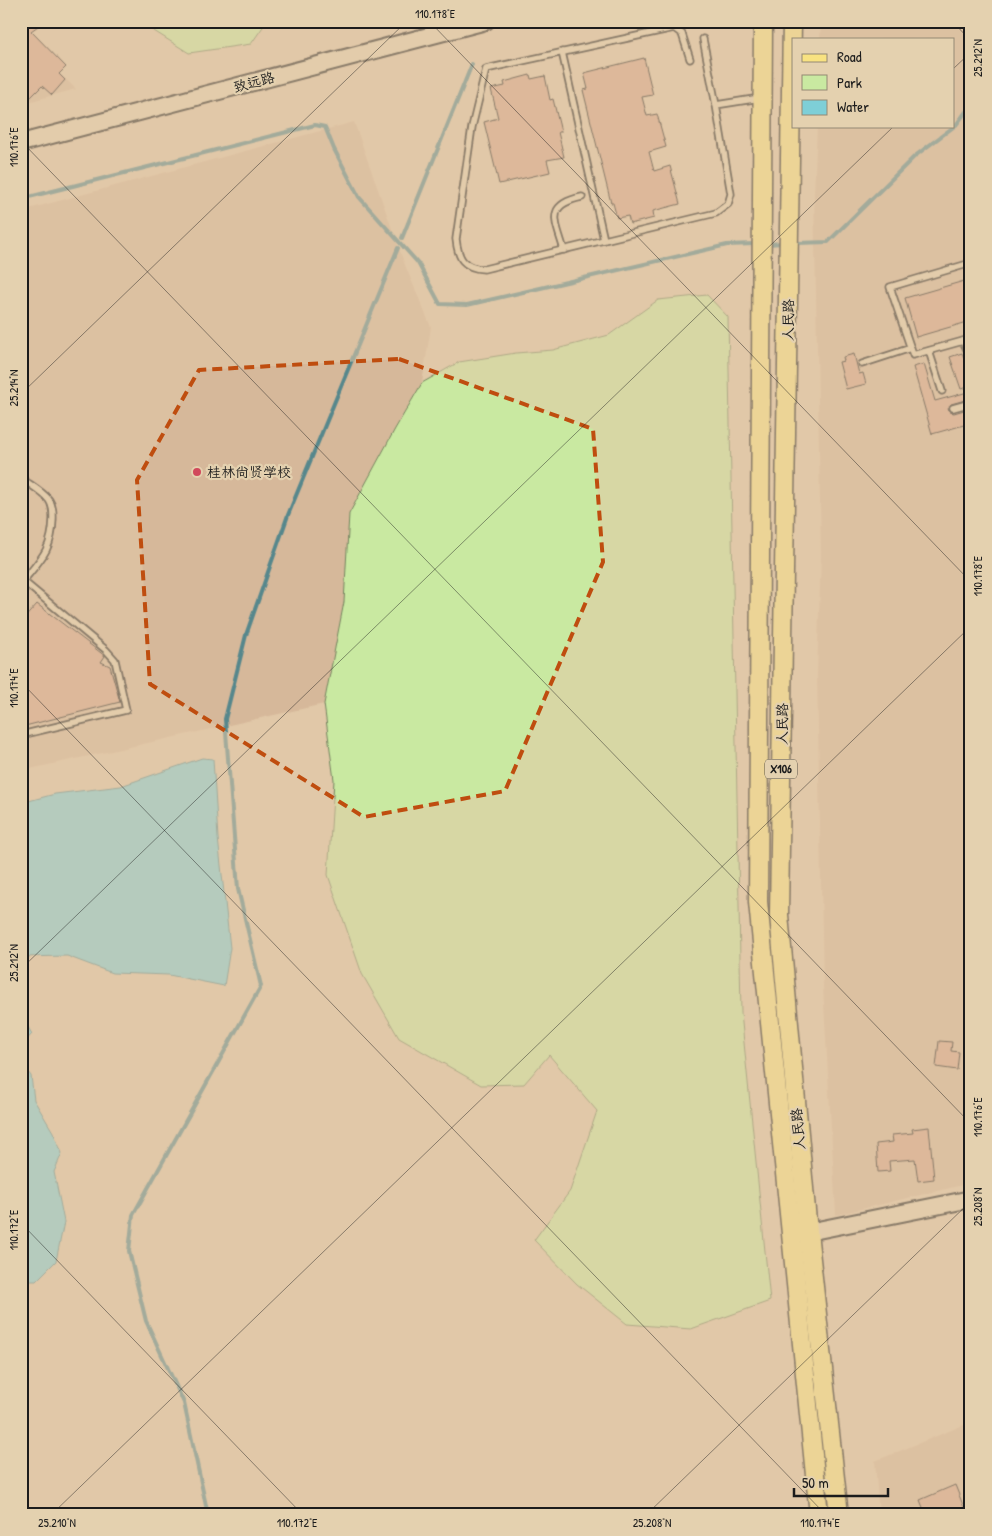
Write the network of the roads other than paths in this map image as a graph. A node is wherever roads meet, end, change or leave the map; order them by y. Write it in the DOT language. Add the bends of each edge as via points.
graph roads {
  1 [pos="486,21"];
  2 [pos="763,21"];
  3 [pos="792,21"];
  4 [pos="703,39"];
  5 [pos="562,52"];
  6 [pos="690,60"];
  7 [pos="762,98"];
  8 [pos="716,105"];
  9 [pos="21,143"];
  10 [pos="582,197"];
  11 [pos="604,240"];
  12 [pos="564,250"];
  13 [pos="971,263"];
  14 [pos="971,338"];
  15 [pos="964,341"];
  16 [pos="911,348"];
  17 [pos="929,351"];
  18 [pos="971,358"];
  19 [pos="862,364"];
  20 [pos="942,391"];
  21 [pos="971,403"];
  22 [pos="953,408"];
  23 [pos="21,478"];
  24 [pos="22,582"];
  25 [pos="21,735"];
  26 [pos="971,1199"];
  27 [pos="808,1232"];
  28 [pos="819,1515"];
  29 [pos="839,1515"];
  1 -- 9 [label="main road, 致远路"];
  2 -- 7 [label="main road, 人民路 / X106"];
  3 -- 27 [label="main road, 人民路 / X106" via="779,915"];
  4 -- 8 [label="lane"];
  5 -- 6 [label="lane" via="674,28 682,34"];
  5 -- 11 [label="lane"];
  5 -- 12 [label="lane" via="486,69 472,127 456,239 461,259 480,268"];
  7 -- 8 [label="lane"];
  7 -- 28 [label="main road, 人民路 / X106" via="758,902"];
  8 -- 11 [label="lane" via="729,179 728,204 716,213"];
  10 -- 12 [label="lane" via="565,202 555,216"];
  11 -- 12 [label="lane"];
  13 -- 16 [label="lane" via="890,286"];
  14 -- 15 [label="lane"];
  15 -- 17 [label="lane"];
  15 -- 18 [label="lane"];
  16 -- 17 [label="lane" via="913,355"];
  16 -- 19 [label="lane"];
  17 -- 20 [label="lane"];
  21 -- 22 [label="lane"];
  23 -- 24 [label="lane" via="46,497 53,514 47,550"];
  24 -- 25 [label="lane" via="115,660 126,710"];
  26 -- 27 [label="main road"];
  27 -- 29 [label="main road, 人民路 / X106"];
}
